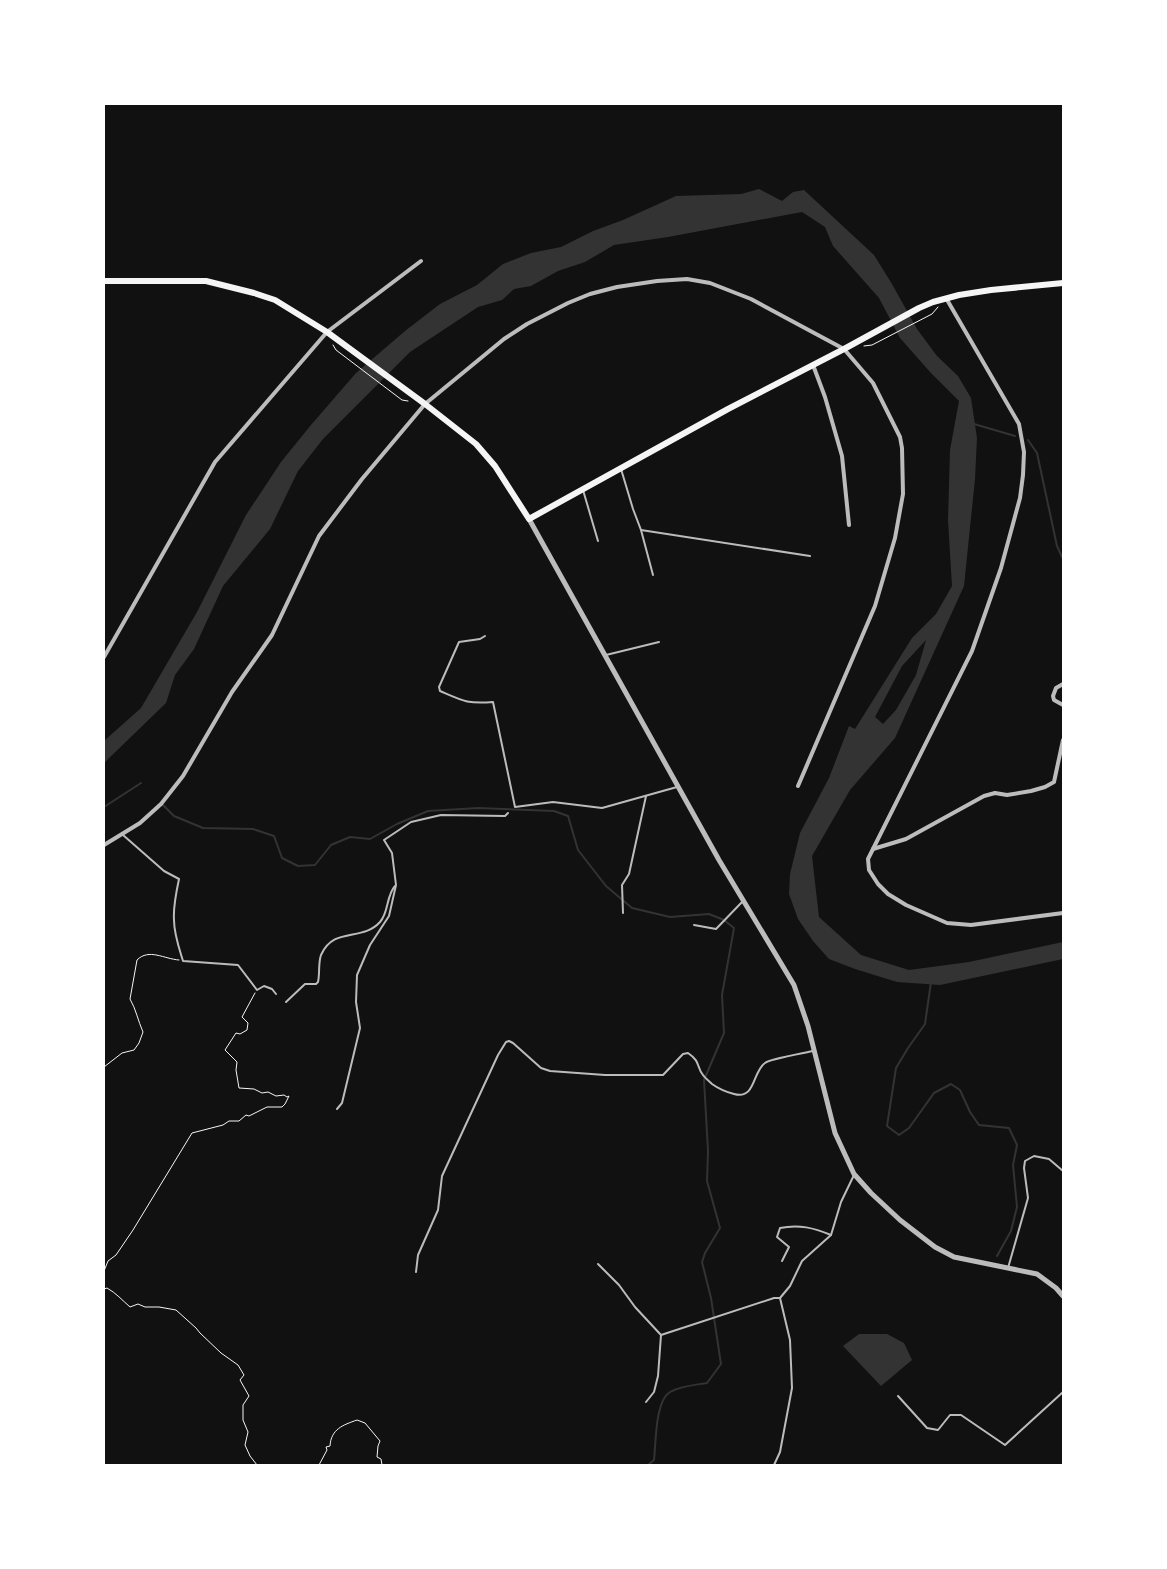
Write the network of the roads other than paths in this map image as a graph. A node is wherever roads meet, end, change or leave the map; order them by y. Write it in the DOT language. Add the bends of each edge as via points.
graph roads {
  1 [pos="421,261"];
  2 [pos="104,281"];
  3 [pos="1063,283"];
  4 [pos="946,298"];
  5 [pos="327,332"];
  6 [pos="844,349"];
  7 [pos="813,365"];
  8 [pos="425,404"];
  9 [pos="621,468"];
  10 [pos="582,489"];
  11 [pos="528,518"];
  12 [pos="849,525"];
  13 [pos="641,530"];
  14 [pos="598,541"];
  15 [pos="810,556"];
  16 [pos="653,575"];
  17 [pos="485,636"];
  18 [pos="659,642"];
  19 [pos="604,655"];
  20 [pos="104,657"];
  21 [pos="1063,684"];
  22 [pos="1063,705"];
  23 [pos="1063,740"];
  24 [pos="798,786"];
  25 [pos="678,787"];
  26 [pos="646,796"];
  27 [pos="508,813"];
  28 [pos="122,834"];
  29 [pos="104,845"];
  30 [pos="873,850"];
  31 [pos="396,885"];
  32 [pos="743,900"];
  33 [pos="623,913"];
  34 [pos="1063,913"];
  35 [pos="694,925"];
  36 [pos="276,994"];
  37 [pos="286,1002"];
  38 [pos="815,1051"];
  39 [pos="337,1109"];
  40 [pos="1063,1171"];
  41 [pos="854,1174"];
  42 [pos="831,1235"];
  43 [pos="782,1261"];
  44 [pos="598,1264"];
  45 [pos="1007,1269"];
  46 [pos="416,1272"];
  47 [pos="1063,1296"];
  48 [pos="780,1298"];
  49 [pos="661,1335"];
  50 [pos="1063,1392"];
  51 [pos="898,1396"];
  52 [pos="646,1402"];
  53 [pos="774,1465"];
  1 -- 5 [label="street"];
  2 -- 5 [label="main road" via="206,281 275,300"];
  3 -- 4 [label="main road" via="991,290"];
  4 -- 6 [label="main road" via="919,308"];
  4 -- 30 [label="street" via="1019,424 1024,452 1020,498 1001,568 972,651"];
  5 -- 8 [label="main road"];
  5 -- 20 [label="street" via="215,462"];
  6 -- 7 [label="main road"];
  6 -- 8 [label="street" via="751,299 710,283 687,279 657,282 590,294 528,324 504,339"];
  6 -- 24 [label="street" via="873,383 900,437 903,494 875,606"];
  7 -- 9 [label="main road"];
  7 -- 12 [label="street" via="842,456"];
  8 -- 11 [label="main road" via="476,444 495,466"];
  8 -- 28 [label="street" via="362,479 319,536 272,635 232,692 183,776 162,804"];
  9 -- 10 [label="main road"];
  9 -- 13 [label="lane"];
  10 -- 11 [label="main road"];
  10 -- 14 [label="lane"];
  11 -- 19 [label="street"];
  13 -- 15 [label="lane"];
  13 -- 16 [label="lane"];
  17 -- 26 [label="lane" via="459,642 439,687 440,691 465,702 493,702 515,807 553,802 602,808"];
  18 -- 19 [label="lane"];
  19 -- 25 [label="street"];
  21 -- 22 [label="street" via="1056,688 1053,696 1054,700"];
  23 -- 30 [label="street" via="1054,782 1030,791 984,796 906,839"];
  25 -- 26 [label="lane"];
  25 -- 32 [label="street"];
  26 -- 33 [label="lane" via="629,874 622,885"];
  27 -- 31 [label="lane" via="505,816 441,815 411,822 384,840 392,853"];
  28 -- 29 [label="street"];
  28 -- 36 [label="lane" via="164,871 179,879 174,920 183,961 238,965 257,990 264,986"];
  30 -- 34 [label="street" via="868,859 869,870 888,894 906,905 947,922 971,925"];
  31 -- 37 [label="lane" via="391,890 384,916 379,923 369,930 335,938 322,953 318,982 306,984"];
  31 -- 39 [label="lane" via="389,916 370,945 357,975 356,1002 360,1028 342,1103"];
  32 -- 35 [label="lane" via="716,928"];
  32 -- 38 [label="street" via="794,985"];
  38 -- 41 [label="street" via="835,1132"];
  38 -- 46 [label="lane" via="766,1062 757,1073 749,1092 739,1096 724,1091 702,1075 696,1058 688,1053 683,1054 663,1075 605,1075 550,1071 541,1068 514,1043 506,1042 442,1176 438,1210 418,1255"];
  40 -- 45 [label="lane" via="1045,1158 1034,1156 1025,1160 1028,1198"];
  41 -- 42 [label="lane" via="841,1202"];
  41 -- 45 [label="street" via="900,1220 935,1247 954,1257"];
  42 -- 43 [label="lane" via="814,1228 780,1228 777,1237 790,1247"];
  42 -- 48 [label="lane" via="802,1261 790,1286"];
  44 -- 49 [label="lane"];
  45 -- 47 [label="street" via="1037,1274"];
  48 -- 49 [label="lane"];
  48 -- 53 [label="lane" via="790,1340 792,1388 780,1452"];
  49 -- 52 [label="lane" via="658,1376 654,1392"];
  50 -- 51 [label="lane" via="1005,1445 961,1415 950,1415 938,1430 927,1428"];
}
